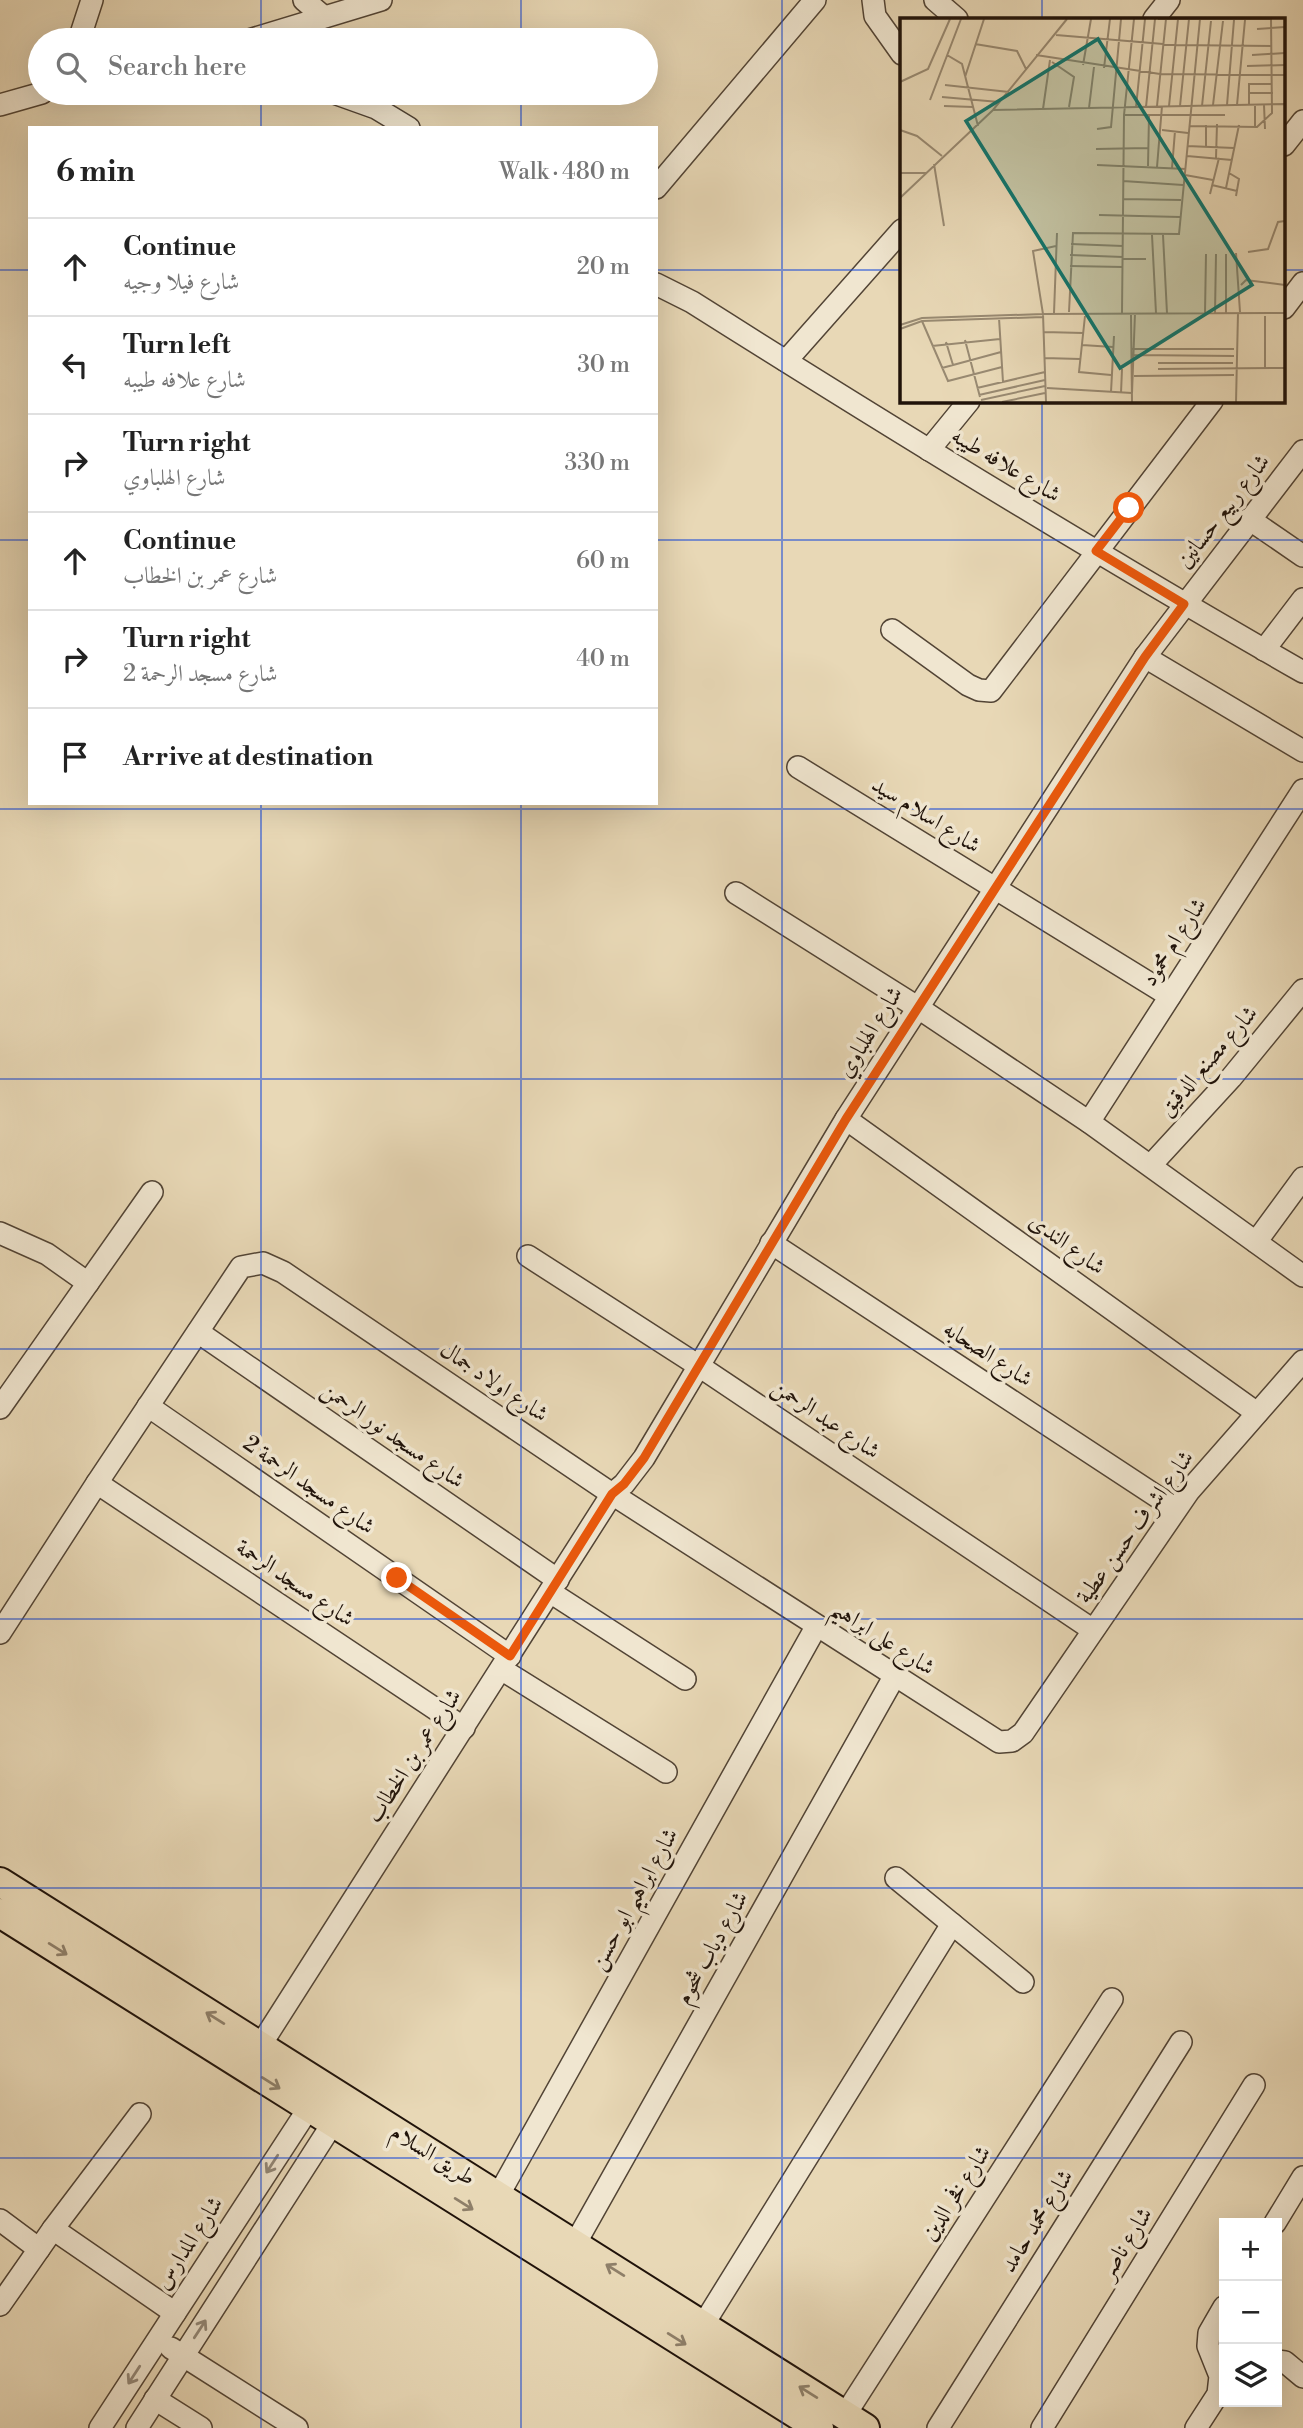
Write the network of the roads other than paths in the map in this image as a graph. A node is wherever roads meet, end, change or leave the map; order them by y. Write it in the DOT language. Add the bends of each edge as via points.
graph roads {
  1 [pos="92,0"];
  2 [pos="304,0"];
  3 [pos="381,0"];
  4 [pos="816,0"];
  5 [pos="873,0"];
  6 [pos="934,0"];
  7 [pos="1169,0"];
  8 [pos="324,18"];
  9 [pos="956,18"];
  10 [pos="1155,18"];
  11 [pos="83,28"];
  12 [pos="290,28"];
  13 [pos="900,51"];
  14 [pos="28,97"];
  15 [pos="0,105"];
  16 [pos="368,105"];
  17 [pos="1303,121"];
  18 [pos="406,126"];
  19 [pos="1286,142"];
  20 [pos="658,186"];
  21 [pos="900,232"];
  22 [pos="658,285"];
  23 [pos="786,361"];
  24 [pos="969,402"];
  25 [pos="1211,402"];
  26 [pos="929,450"];
  27 [pos="1303,451"];
  28 [pos="1249,519"];
  29 [pos="1096,551"];
  30 [pos="1303,556"];
  31 [pos="1303,598"];
  32 [pos="1184,604"];
  33 [pos="892,630"];
  34 [pos="1264,650"];
  35 [pos="1145,657"];
  36 [pos="1303,672"];
  37 [pos="1303,751"];
  38 [pos="797,767"];
  39 [pos="1303,790"];
  40 [pos="994,888"];
  41 [pos="736,893"];
  42 [pos="1303,990"];
  43 [pos="1170,996"];
  44 [pos="917,1007"];
  45 [pos="846,1119"];
  46 [pos="1089,1122"];
  47 [pos="1151,1165"];
  48 [pos="1303,1178"];
  49 [pos="152,1192"];
  50 [pos="0,1233"];
  51 [pos="1256,1242"];
  52 [pos="771,1243"];
  53 [pos="528,1256"];
  54 [pos="1303,1276"];
  55 [pos="88,1283"];
  56 [pos="198,1332"];
  57 [pos="1303,1361"];
  58 [pos="698,1366"];
  59 [pos="148,1406"];
  60 [pos="0,1408"];
  61 [pos="1257,1413"];
  62 [pos="97,1483"];
  63 [pos="612,1494"];
  64 [pos="1176,1509"];
  65 [pos="554,1586"];
  66 [pos="816,1627"];
  67 [pos="1093,1630"];
  68 [pos="0,1633"];
  69 [pos="505,1662"];
  70 [pos="894,1677"];
  71 [pos="685,1679"];
  72 [pos="464,1728"];
  73 [pos="666,1772"];
  74 [pos="896,1878"];
  75 [pos="0,1882"];
  76 [pos="0,1913"];
  77 [pos="952,1924"];
  78 [pos="1023,1982"];
  79 [pos="1112,1998"];
  80 [pos="1181,2042"];
  81 [pos="260,2046"];
  82 [pos="1254,2085"];
  83 [pos="316,2097"];
  84 [pos="340,2112"];
  85 [pos="139,2113"];
  86 [pos="1303,2177"];
  87 [pos="498,2196"];
  88 [pos="1278,2218"];
  89 [pos="0,2220"];
  90 [pos="53,2229"];
  91 [pos="575,2244"];
  92 [pos="39,2249"];
  93 [pos="0,2305"];
  94 [pos="175,2313"];
  95 [pos="1219,2316"];
  96 [pos="703,2325"];
  97 [pos="158,2339"];
  98 [pos="182,2357"];
  99 [pos="1282,2362"];
  100 [pos="1219,2370"];
  101 [pos="1303,2377"];
  102 [pos="1219,2390"];
  103 [pos="155,2399"];
  104 [pos="855,2422"];
  105 [pos="100,2428"];
  106 [pos="137,2428"];
  107 [pos="201,2428"];
  108 [pos="297,2428"];
  109 [pos="819,2428"];
  110 [pos="938,2428"];
  111 [pos="1042,2428"];
  112 [pos="1196,2428"];
  1 -- 11 [label="street"];
  2 -- 8 [label="street"];
  3 -- 8 [label="street"];
  4 -- 20 [label="street"];
  5 -- 13 [label="street" via="875,16"];
  6 -- 9 [label="street"];
  7 -- 10 [label="street"];
  8 -- 12 [label="street"];
  14 -- 15 [label="street"];
  16 -- 18 [label="street"];
  17 -- 19 [label="street"];
  21 -- 23 [label="street"];
  22 -- 23 [label="street, شارع علافه طيبه"];
  23 -- 26 [label="street, شارع علافه طيبه"];
  24 -- 26 [label="street"];
  25 -- 29 [label="street"];
  26 -- 29 [label="street, شارع علافه طيبه"];
  27 -- 28 [label="street, شارع ربيع حسانين"];
  28 -- 30 [label="street"];
  28 -- 32 [label="street, شارع ربيع حسانين"];
  29 -- 32 [label="street, شارع علافه طيبه"];
  29 -- 33 [label="street" via="991,691 968,685"];
  31 -- 34 [label="street"];
  32 -- 34 [label="street, شارع علافه طيبه"];
  32 -- 35 [label="street, شارع الهلباوي"];
  34 -- 36 [label="street, شارع علافه طيبه"];
  35 -- 37 [label="street"];
  35 -- 40 [label="street, شارع الهلباوي"];
  38 -- 40 [label="street, شارع اسلام سيد"];
  39 -- 43 [label="street, شارع ام محمود"];
  40 -- 43 [label="street, شارع اسلام سيد"];
  40 -- 44 [label="street, شارع الهلباوي"];
  41 -- 44 [label="street"];
  42 -- 47 [label="street, شارع مصنع الدقيق"];
  43 -- 46 [label="street, شارع ام محمود"];
  44 -- 45 [label="street, شارع الهلباوي"];
  44 -- 46 [label="street"];
  45 -- 52 [label="street, شارع الهلباوي"];
  45 -- 61 [label="street, شارع الندى"];
  46 -- 47 [label="street"];
  47 -- 51 [label="street"];
  48 -- 51 [label="street"];
  49 -- 55 [label="street"];
  50 -- 55 [label="street" via="47,1254"];
  51 -- 54 [label="street"];
  52 -- 58 [label="street, شارع الهلباوي"];
  52 -- 64 [label="street, شارع الصحابه"];
  53 -- 58 [label="street, شارع عبد الرحمن"];
  55 -- 60 [label="street"];
  56 -- 59 [label="street, شارع اولاد جمال"];
  56 -- 63 [label="street, شارع اولاد جمال" via="241,1267 263,1263 346,1313"];
  56 -- 65 [label="street, شارع مسجد نور الرحمن"];
  57 -- 61 [label="street, شارع اشرف حسن عطية"];
  58 -- 63 [label="street, شارع الهلباوي" via="644,1458"];
  58 -- 67 [label="street, شارع عبد الرحمن"];
  59 -- 62 [label="street, شارع اولاد جمال"];
  59 -- 69 [label="street, شارع مسجد الرحمة 2"];
  61 -- 64 [label="street, شارع اشرف حسن عطية"];
  62 -- 68 [label="street, شارع اولاد جمال"];
  62 -- 72 [label="street, شارع مسجد الرحمة"];
  63 -- 65 [label="street, شارع عمر بن الخطاب"];
  63 -- 66 [label="street, شارع على ابراهيم"];
  64 -- 67 [label="street, شارع اشرف حسن عطية"];
  65 -- 69 [label="street, شارع عمر بن الخطاب"];
  65 -- 71 [label="street, شارع مسجد نور الرحمن"];
  66 -- 70 [label="street, شارع على ابراهيم"];
  66 -- 87 [label="street, شارع ابراهيم ابو حسن"];
  67 -- 70 [label="street, شارع على ابراهيم" via="1023,1733 1012,1741 999,1742"];
  69 -- 72 [label="street, شارع عمر بن الخطاب"];
  69 -- 73 [label="street, شارع مسجد الرحمة 2"];
  70 -- 91 [label="street, شارع دياب شحوم"];
  72 -- 81 [label="street, شارع عمر بن الخطاب"];
  74 -- 77 [label="street"];
  81 -- 75 [label="main road, طريق السلام, one-way"];
  76 -- 83 [label="main road, طريق السلام, one-way"];
  77 -- 78 [label="street"];
  77 -- 96 [label="street"];
  79 -- 104 [label="street, شارع فخر الدين"];
  80 -- 110 [label="street, شارع محمد حامد"];
  81 -- 83 [label="main road, طريق السلام"];
  82 -- 111 [label="street, شارع ناصر"];
  83 -- 84 [label="main road, طريق السلام"];
  83 -- 94 [label="street, شارع المدارس, one-way"];
  84 -- 87 [label="main road, طريق السلام"];
  98 -- 84 [label="street, one-way"];
  84 -- 109 [label="main road, طريق السلام, one-way"];
  85 -- 90 [label="street"];
  86 -- 88 [label="street"];
  87 -- 91 [label="main road, طريق السلام"];
  89 -- 92 [label="street"];
  90 -- 92 [label="street"];
  90 -- 94 [label="street"];
  96 -- 91 [label="main road, طريق السلام, one-way"];
  92 -- 93 [label="street"];
  94 -- 97 [label="street, شارع المدارس"];
  95 -- 100 [label="street" via="1208,2346"];
  104 -- 96 [label="main road, طريق السلام, one-way"];
  97 -- 98 [label="street"];
  97 -- 105 [label="street, شارع المدارس, one-way"];
  98 -- 103 [label="street"];
  98 -- 108 [label="street"];
  99 -- 101 [label="street"];
  102 -- 112 [label="street"];
  103 -- 106 [label="street"];
  103 -- 107 [label="street"];
}
